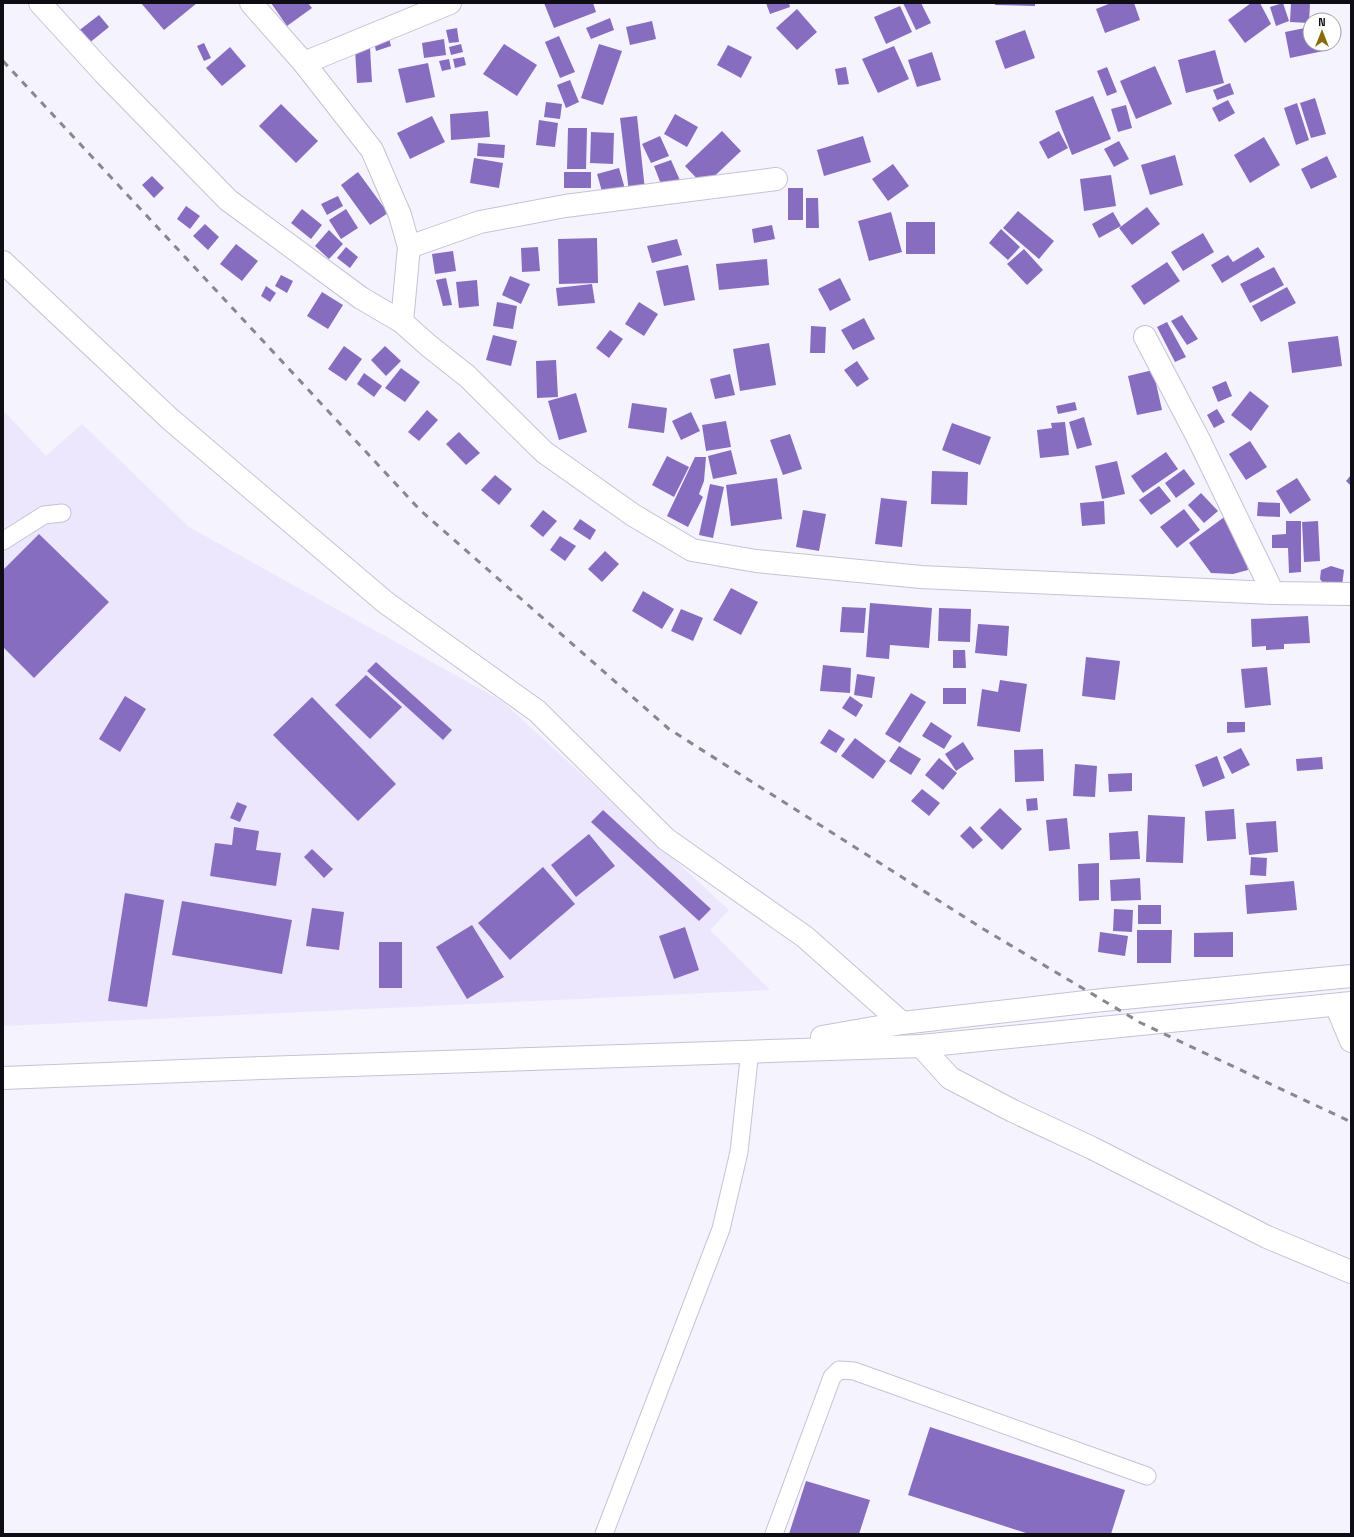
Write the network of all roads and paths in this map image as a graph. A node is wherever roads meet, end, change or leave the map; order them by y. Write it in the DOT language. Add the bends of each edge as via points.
graph roads {
  1 [pos="40,3"];
  2 [pos="251,3"];
  3 [pos="450,3"];
  4 [pos="304,63"];
  5 [pos="776,179"];
  6 [pos="409,247"];
  7 [pos="3,262"];
  8 [pos="402,322"];
  9 [pos="1145,337"];
  10 [pos="62,513"];
  11 [pos="3,541"];
  12 [pos="1273,594"];
  13 [pos="1351,594"];
  14 [pos="1351,976"];
  15 [pos="1344,1004"];
  16 [pos="902,1023"];
  17 [pos="1351,1041"];
  18 [pos="920,1046"];
  19 [pos="750,1050"];
  20 [pos="3,1078"];
  21 [pos="1351,1272"];
  22 [pos="1147,1476"];
  23 [pos="604,1534"];
  24 [pos="774,1534"];
  1 -- 8 [label="street" via="104,73 228,200 361,298"];
  2 -- 4 [label="street"];
  3 -- 4 [label="street"];
  4 -- 6 [label="street" via="372,150 400,215"];
  5 -- 6 [label="street" via="549,209 480,222"];
  6 -- 8 [label="street"];
  7 -- 16 [label="street" via="170,419 385,602 536,711 666,840 805,937"];
  8 -- 12 [label="street" via="466,376 544,452 633,515 692,550 756,561 922,577"];
  9 -- 12 [label="street" via="1199,440"];
  10 -- 11 [label="lane" via="44,515"];
  12 -- 13 [label="street"];
  14 -- 16 [label="street"];
  15 -- 17 [label="street"];
  15 -- 18 [label="street"];
  16 -- 19 [label="street"];
  18 -- 19 [label="street"];
  18 -- 21 [label="street" via="950,1078 957,1082 1268,1237"];
  19 -- 20 [label="street"];
  19 -- 23 [label="lane" via="739,1152 720,1230"];
  22 -- 24 [label="lane" via="854,1371 839,1370 832,1377"];
}
